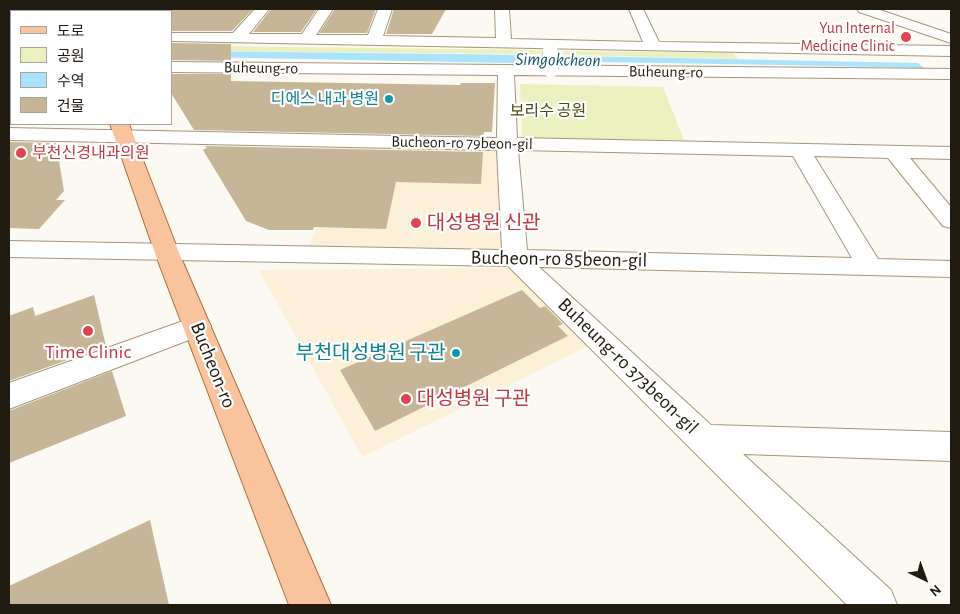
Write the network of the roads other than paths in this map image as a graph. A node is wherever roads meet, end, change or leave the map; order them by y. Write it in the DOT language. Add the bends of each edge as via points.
graph roads {
  1 [pos="262,9"];
  2 [pos="326,9"];
  3 [pos="385,9"];
  4 [pos="502,9"];
  5 [pos="636,9"];
  6 [pos="864,9"];
  7 [pos="172,37"];
  8 [pos="197,38"];
  9 [pos="951,38"];
  10 [pos="236,39"];
  11 [pos="306,39"];
  12 [pos="374,40"];
  13 [pos="504,43"];
  14 [pos="172,44"];
  15 [pos="652,47"];
  16 [pos="951,51"];
  17 [pos="880,57"];
  18 [pos="200,61"];
  19 [pos="551,63"];
  20 [pos="175,65"];
  21 [pos="741,67"];
  22 [pos="506,70"];
  23 [pos="951,74"];
  24 [pos="121,130"];
  25 [pos="9,134"];
  26 [pos="507,144"];
  27 [pos="800,150"];
  28 [pos="893,151"];
  29 [pos="951,152"];
  30 [pos="951,220"];
  31 [pos="9,249"];
  32 [pos="167,253"];
  33 [pos="516,258"];
  34 [pos="870,267"];
  35 [pos="951,269"];
  36 [pos="197,326"];
  37 [pos="9,396"];
  38 [pos="704,439"];
  39 [pos="951,446"];
  40 [pos="310,605"];
  41 [pos="876,605"];
  1 -- 10 [label="street, Buheung-ro"];
  2 -- 11 [label="street, Buheung-ro"];
  3 -- 12 [label="street"];
  4 -- 13 [label="street"];
  5 -- 15 [label="street, Buheung-ro"];
  6 -- 9 [label="street"];
  7 -- 8 [label="street, Buheung-ro"];
  8 -- 10 [label="street, Buheung-ro"];
  8 -- 14 [label="street"];
  10 -- 11 [label="street, Buheung-ro"];
  11 -- 12 [label="street, Buheung-ro"];
  12 -- 13 [label="street, Buheung-ro"];
  13 -- 19 [label="street, Buheung-ro"];
  15 -- 16 [label="street, Buheung-ro"];
  15 -- 19 [label="street, Buheung-ro"];
  17 -- 21 [label="street" via="791,56 767,67"];
  18 -- 21 [label="street"];
  19 -- 21 [label="street" via="700,69"];
  19 -- 22 [label="street, Buheung-ro"];
  19 -- 23 [label="street, Buheung-ro"];
  20 -- 22 [label="street, Buheung-ro"];
  22 -- 26 [label="street"];
  24 -- 25 [label="street, Bucheon-ro 79beon-gil"];
  24 -- 26 [label="street, Bucheon-ro 79beon-gil"];
  24 -- 32 [label="main road, Bucheon-ro"];
  26 -- 27 [label="street, Bucheon-ro 79beon-gil"];
  26 -- 33 [label="street"];
  27 -- 28 [label="street, Bucheon-ro 79beon-gil"];
  27 -- 34 [label="street"];
  28 -- 29 [label="street, Bucheon-ro 79beon-gil"];
  28 -- 30 [label="street"];
  31 -- 32 [label="street, Bucheon-ro 85beon-gil"];
  32 -- 33 [label="street, Bucheon-ro 85beon-gil"];
  32 -- 36 [label="main road, Bucheon-ro"];
  33 -- 34 [label="street, Bucheon-ro 85beon-gil"];
  33 -- 38 [label="street, Buheung-ro 373beon-gil"];
  34 -- 35 [label="street, Bucheon-ro 85beon-gil"];
  36 -- 37 [label="street"];
  36 -- 40 [label="main road, Bucheon-ro"];
  38 -- 39 [label="street"];
  38 -- 41 [label="street, Buheung-ro 373beon-gil"];
}
